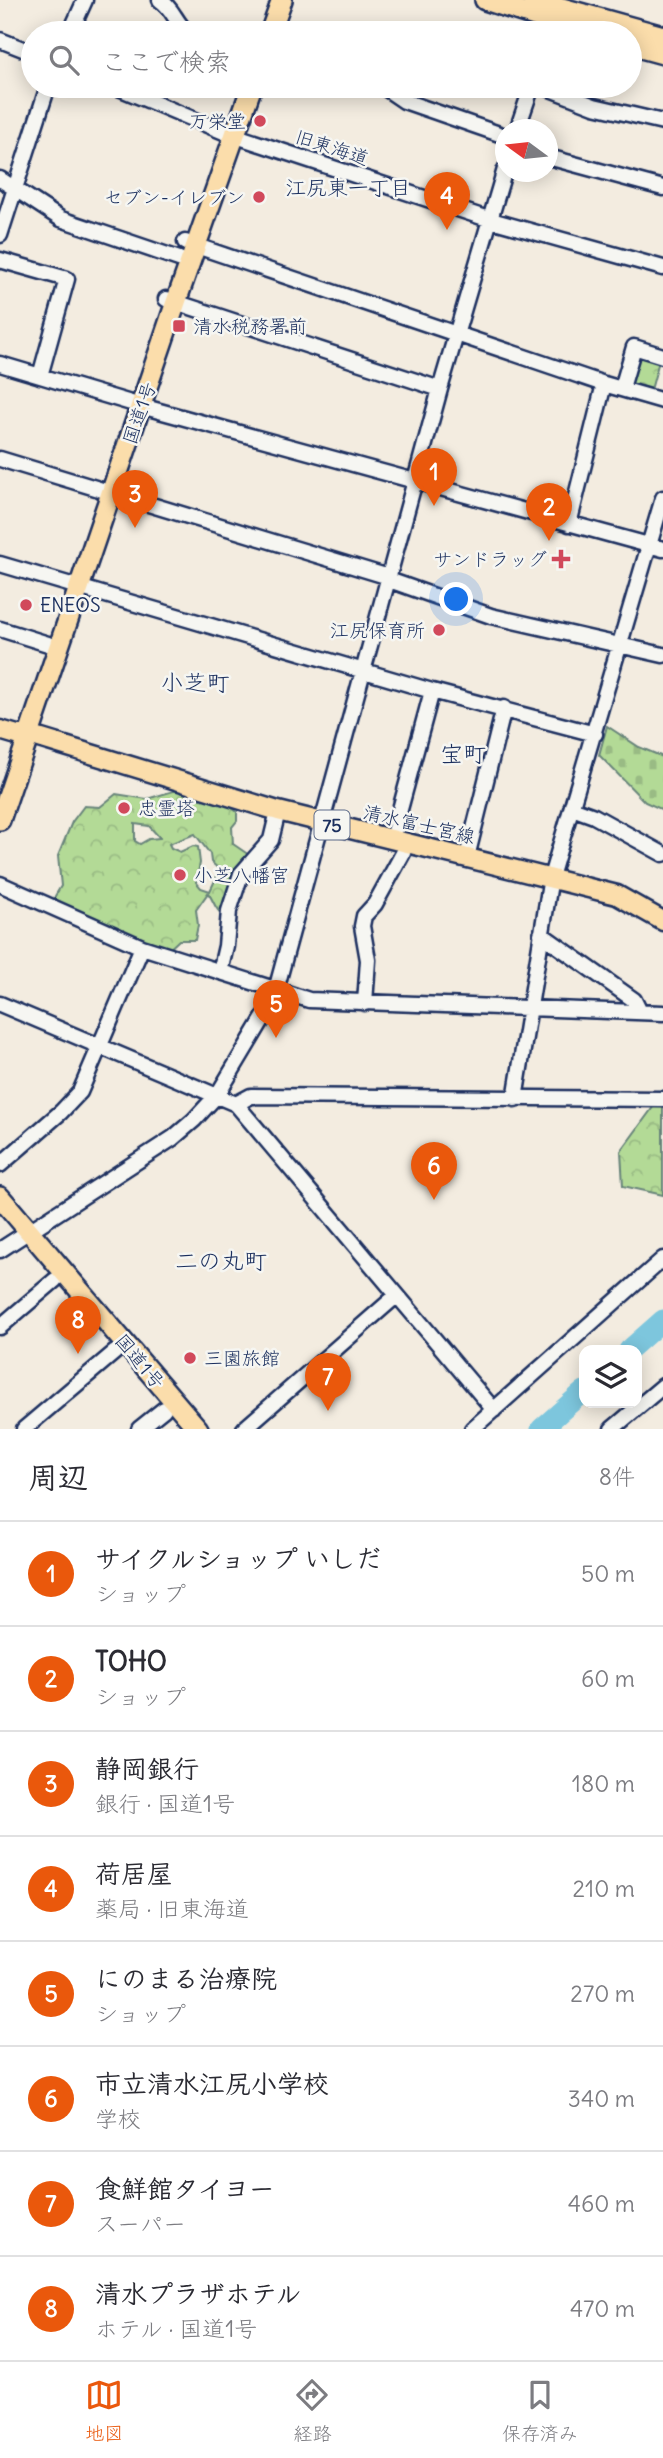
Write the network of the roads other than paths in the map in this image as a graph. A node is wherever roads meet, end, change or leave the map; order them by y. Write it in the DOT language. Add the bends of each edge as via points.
graph roads {
  1 [pos="85,0"];
  2 [pos="160,0"];
  3 [pos="268,0"];
  4 [pos="282,0"];
  5 [pos="485,0"];
  6 [pos="533,0"];
  7 [pos="554,16"];
  8 [pos="75,21"];
  9 [pos="177,21"];
  10 [pos="264,21"];
  11 [pos="269,21"];
  12 [pos="581,21"];
  13 [pos="642,32"];
  14 [pos="663,36"];
  15 [pos="0,40"];
  16 [pos="21,48"];
  17 [pos="642,48"];
  18 [pos="663,54"];
  19 [pos="44,98"];
  20 [pos="143,98"];
  21 [pos="237,98"];
  22 [pos="246,98"];
  23 [pos="400,98"];
  24 [pos="528,98"];
  25 [pos="573,98"];
  26 [pos="521,119"];
  27 [pos="663,122"];
  28 [pos="495,132"];
  29 [pos="230,134"];
  30 [pos="558,160"];
  31 [pos="0,180"];
  32 [pos="502,182"];
  33 [pos="14,187"];
  34 [pos="663,188"];
  35 [pos="491,220"];
  36 [pos="0,235"];
  37 [pos="187,249"];
  38 [pos="0,260"];
  39 [pos="663,268"];
  40 [pos="171,301"];
  41 [pos="456,332"];
  42 [pos="663,356"];
  43 [pos="0,364"];
  44 [pos="40,376"];
  45 [pos="604,384"];
  46 [pos="440,388"];
  47 [pos="622,388"];
  48 [pos="663,401"];
  49 [pos="135,405"];
  50 [pos="0,459"];
  51 [pos="416,482"];
  52 [pos="106,490"];
  53 [pos="663,498"];
  54 [pos="569,524"];
  55 [pos="657,547"];
  56 [pos="0,564"];
  57 [pos="389,578"];
  58 [pos="74,586"];
  59 [pos="0,629"];
  60 [pos="48,644"];
  61 [pos="621,645"];
  62 [pos="663,655"];
  63 [pos="365,671"];
  64 [pos="432,691"];
  65 [pos="504,708"];
  66 [pos="16,733"];
  67 [pos="594,734"];
  68 [pos="0,786"];
  69 [pos="572,808"];
  70 [pos="278,811"];
  71 [pos="0,820"];
  72 [pos="323,822"];
  73 [pos="399,841"];
  74 [pos="663,854"];
  75 [pos="467,857"];
  76 [pos="551,877"];
  77 [pos="0,884"];
  78 [pos="663,921"];
  79 [pos="541,934"];
  80 [pos="142,947"];
  81 [pos="220,972"];
  82 [pos="276,990"];
  83 [pos="0,1003"];
  84 [pos="365,1003"];
  85 [pos="528,1009"];
  86 [pos="640,1012"];
  87 [pos="663,1013"];
  88 [pos="99,1045"];
  89 [pos="218,1094"];
  90 [pos="515,1099"];
  91 [pos="663,1099"];
  92 [pos="236,1104"];
  93 [pos="0,1165"];
  94 [pos="0,1197"];
  95 [pos="0,1218"];
  96 [pos="23,1235"];
  97 [pos="0,1250"];
  98 [pos="663,1259"];
  99 [pos="55,1280"];
  100 [pos="396,1296"];
  101 [pos="0,1327"];
  102 [pos="115,1352"];
  103 [pos="663,1386"];
  104 [pos="164,1409"];
  105 [pos="494,1410"];
  106 [pos="24,1429"];
  107 [pos="139,1429"];
  108 [pos="181,1429"];
  109 [pos="198,1429"];
  110 [pos="244,1429"];
  111 [pos="472,1429"];
  112 [pos="612,1429"];
  1 -- 8 [label="street"];
  2 -- 9 [label="street"];
  3 -- 10 [label="highway"];
  4 -- 11 [label="highway"];
  5 -- 7 [label="highway"];
  6 -- 7 [label="highway"];
  7 -- 12 [label="highway"];
  13 -- 14 [label="highway"];
  15 -- 16 [label="street"];
  17 -- 18 [label="highway"];
  19 -- 33 [label="street"];
  20 -- 29 [label="street, 旧東海道"];
  21 -- 29 [label="highway, 国道1号"];
  22 -- 29 [label="highway, 国道1号"];
  23 -- 28 [label="street"];
  24 -- 26 [label="street"];
  25 -- 27 [label="street"];
  29 -- 35 [label="street, 旧東海道"];
  29 -- 37 [label="highway, 国道1号"];
  30 -- 34 [label="street"];
  31 -- 33 [label="street"];
  32 -- 35 [label="street"];
  33 -- 36 [label="street"];
  33 -- 37 [label="street" via="61,219"];
  35 -- 39 [label="street, 旧東海道"];
  35 -- 41 [label="street"];
  37 -- 40 [label="highway, 国道1号"];
  37 -- 41 [label="street"];
  38 -- 44 [label="street" via="67,279"];
  40 -- 46 [label="street"];
  40 -- 49 [label="highway, 国道1号"];
  41 -- 45 [label="street"];
  41 -- 46 [label="street"];
  42 -- 47 [label="street" via="634,346"];
  43 -- 44 [label="street"];
  44 -- 49 [label="street"];
  45 -- 47 [label="street"];
  45 -- 54 [label="street"];
  46 -- 51 [label="street"];
  47 -- 48 [label="street"];
  49 -- 51 [label="street"];
  49 -- 52 [label="highway, 国道1号"];
  50 -- 52 [label="street"];
  51 -- 54 [label="street"];
  51 -- 57 [label="street"];
  52 -- 57 [label="street"];
  52 -- 58 [label="highway, 国道1号"];
  53 -- 55 [label="street"];
  54 -- 55 [label="street"];
  55 -- 61 [label="street"];
  56 -- 58 [label="street"];
  57 -- 61 [label="street" via="491,616"];
  57 -- 63 [label="street"];
  58 -- 60 [label="highway, 国道1号"];
  58 -- 63 [label="street"];
  58 -- 66 [label="highway, 国道1号"];
  59 -- 60 [label="street"];
  60 -- 66 [label="highway, 国道1号"];
  61 -- 62 [label="street"];
  61 -- 67 [label="street"];
  63 -- 64 [label="street"];
  63 -- 72 [label="street"];
  64 -- 65 [label="street"];
  64 -- 73 [label="street"];
  65 -- 67 [label="street"];
  65 -- 75 [label="street"];
  66 -- 68 [label="highway, 国道1号"];
  66 -- 70 [label="main road, 清水富士宮線 / 75"];
  66 -- 71 [label="highway, 国道1号"];
  67 -- 69 [label="street"];
  69 -- 74 [label="street"];
  69 -- 76 [label="street"];
  70 -- 72 [label="main road, 清水富士宮線 / 75"];
  70 -- 81 [label="street" via="271,840 241,874 229,911"];
  72 -- 73 [label="main road, 清水富士宮線 / 75"];
  72 -- 82 [label="street"];
  73 -- 75 [label="main road, 清水富士宮線 / 75"];
  73 -- 84 [label="street" via="403,853 364,916"];
  75 -- 76 [label="main road, 清水富士宮線 / 75"];
  76 -- 78 [label="main road, 清水富士宮線 / 75" via="617,895"];
  76 -- 79 [label="street"];
  77 -- 80 [label="street"];
  79 -- 85 [label="street"];
  79 -- 86 [label="street" via="634,1000"];
  80 -- 81 [label="street"];
  80 -- 88 [label="street"];
  81 -- 82 [label="street"];
  82 -- 84 [label="street" via="309,1000"];
  82 -- 89 [label="street"];
  83 -- 88 [label="street"];
  84 -- 85 [label="street"];
  85 -- 86 [label="street"];
  85 -- 90 [label="street"];
  86 -- 87 [label="street"];
  88 -- 89 [label="street"];
  88 -- 93 [label="street" via="80,1092"];
  89 -- 92 [label="street"];
  89 -- 96 [label="street" via="173,1138"];
  90 -- 91 [label="street"];
  90 -- 92 [label="street" via="251,1096"];
  92 -- 100 [label="street"];
  94 -- 96 [label="highway, 国道1号"];
  95 -- 96 [label="highway, 国道1号"];
  96 -- 97 [label="street"];
  96 -- 99 [label="highway, 国道1号"];
  96 -- 109 [label="highway, 国道1号" via="65,1271"];
  98 -- 105 [label="street"];
  99 -- 101 [label="street"];
  99 -- 102 [label="highway, 国道1号"];
  100 -- 105 [label="street"];
  100 -- 110 [label="street"];
  102 -- 104 [label="highway, 国道1号"];
  102 -- 106 [label="street"];
  103 -- 112 [label="street"];
  104 -- 107 [label="street"];
  104 -- 108 [label="highway, 国道1号"];
  105 -- 111 [label="street"];
}
